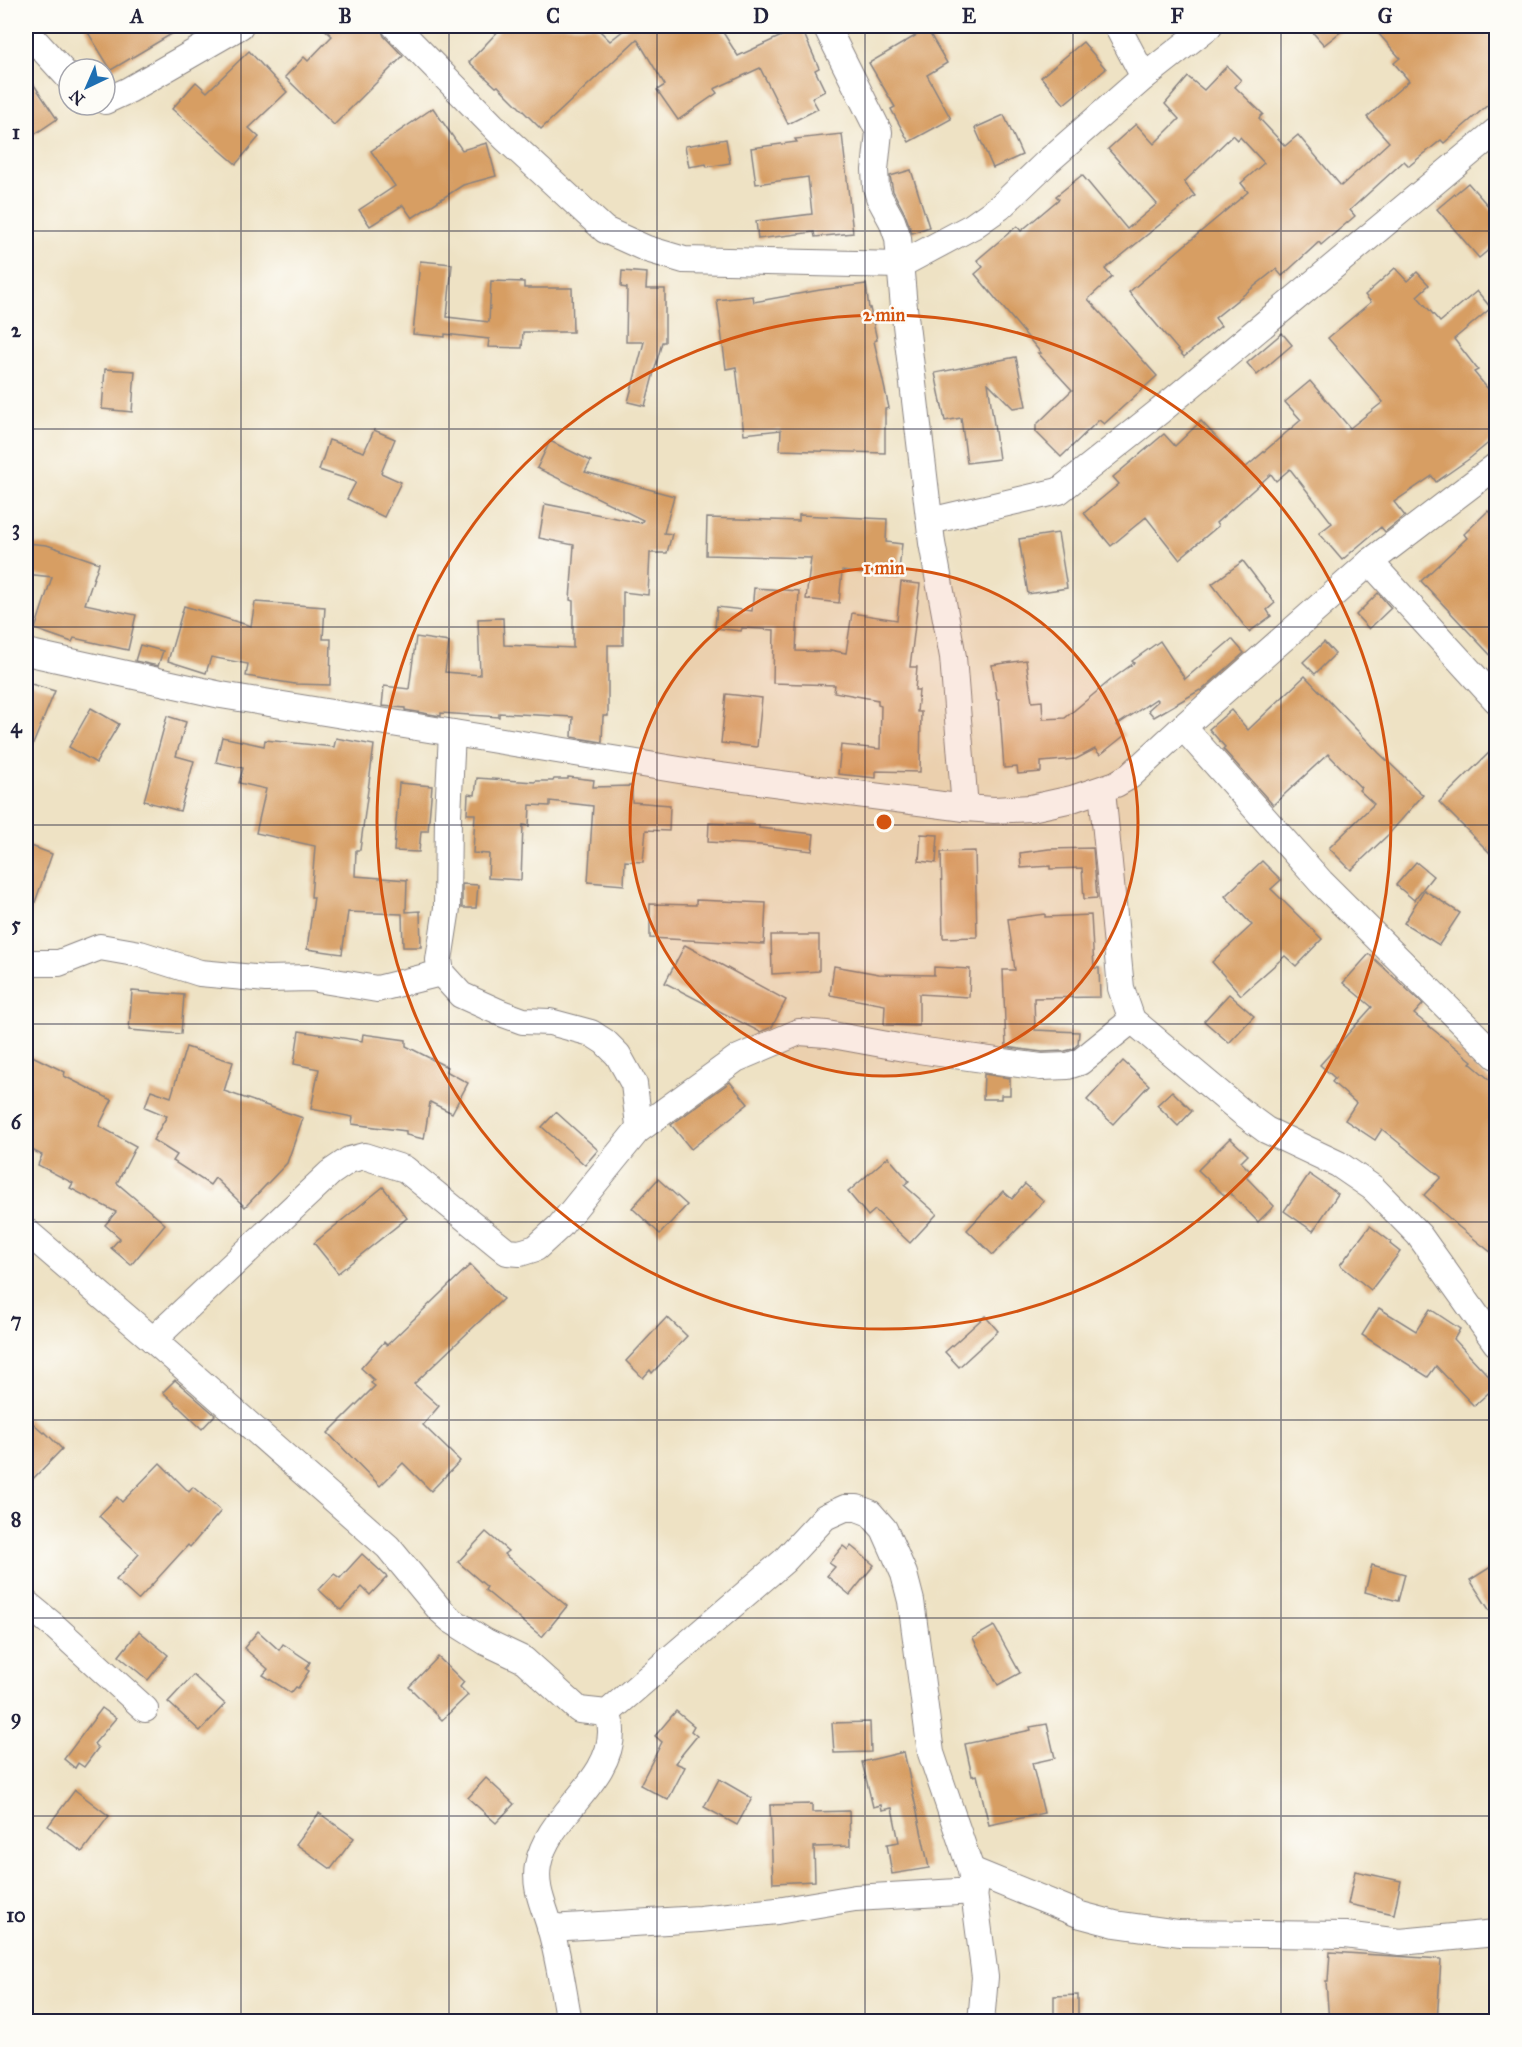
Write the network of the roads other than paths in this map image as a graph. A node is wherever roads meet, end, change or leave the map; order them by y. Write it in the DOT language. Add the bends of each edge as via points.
graph roads {
  1 [pos="240,26"];
  2 [pos="395,26"];
  3 [pos="826,26"];
  4 [pos="1117,26"];
  5 [pos="1209,26"];
  6 [pos="26,31"];
  7 [pos="57,65"];
  8 [pos="1144,77"];
  9 [pos="117,96"];
  10 [pos="1497,131"];
  11 [pos="900,265"];
  12 [pos="1497,466"];
  13 [pos="930,520"];
  14 [pos="1370,562"];
  15 [pos="26,652"];
  16 [pos="1497,700"];
  17 [pos="1183,727"];
  18 [pos="452,733"];
  19 [pos="1102,790"];
  20 [pos="965,808"];
  21 [pos="26,963"];
  22 [pos="441,973"];
  23 [pos="1132,1020"];
  24 [pos="1497,1056"];
  25 [pos="637,1131"];
  26 [pos="29,1241"];
  27 [pos="153,1340"];
  28 [pos="1497,1343"];
  29 [pos="26,1603"];
  30 [pos="145,1709"];
  31 [pos="607,1713"];
  32 [pos="973,1880"];
  33 [pos="550,1928"];
  34 [pos="1497,1933"];
  35 [pos="569,2022"];
  36 [pos="981,2022"];
  1 -- 9 [label="street"];
  2 -- 11 [label="street" via="505,138 604,230 684,260"];
  3 -- 11 [label="street" via="879,132 876,187 898,238"];
  4 -- 8 [label="street"];
  5 -- 8 [label="street"];
  6 -- 7 [label="street"];
  8 -- 11 [label="street" via="1000,207"];
  10 -- 13 [label="street" via="1059,491"];
  11 -- 13 [label="street"];
  12 -- 14 [label="street"];
  13 -- 20 [label="street" via="953,657"];
  14 -- 16 [label="street"];
  14 -- 17 [label="street"];
  15 -- 18 [label="street" via="221,695"];
  17 -- 19 [label="street" via="1130,776"];
  17 -- 24 [label="street" via="1321,882"];
  18 -- 20 [label="street" via="704,774"];
  18 -- 22 [label="street" via="447,908 439,960"];
  19 -- 20 [label="street" via="1031,808"];
  19 -- 23 [label="street" via="1121,988"];
  21 -- 22 [label="street" via="59,963 100,947 120,949 200,973 266,979 311,978 377,989"];
  22 -- 25 [label="street" via="461,995 501,1013 523,1021 550,1022 591,1033 605,1042 618,1055 634,1084"];
  23 -- 25 [label="street" via="1080,1062 1059,1067 799,1032 736,1059"];
  23 -- 28 [label="street" via="1266,1130 1338,1164 1373,1188 1419,1235"];
  25 -- 27 [label="street" via="560,1226 536,1248 520,1253 507,1252 405,1168 364,1156 349,1160 330,1173"];
  26 -- 27 [label="street"];
  27 -- 31 [label="street" via="388,1547 451,1620 524,1660 579,1710"];
  29 -- 30 [label="street"];
  31 -- 32 [label="street" via="784,1561 825,1517 844,1508 870,1513 884,1529 904,1574 931,1753"];
  31 -- 33 [label="street" via="611,1730 601,1766 543,1847 537,1890"];
  32 -- 33 [label="street" via="777,1911"];
  32 -- 34 [label="street" via="1115,1924 1179,1933 1345,1935 1400,1942"];
  32 -- 36 [label="street" via="985,1977"];
  33 -- 35 [label="street"];
}
